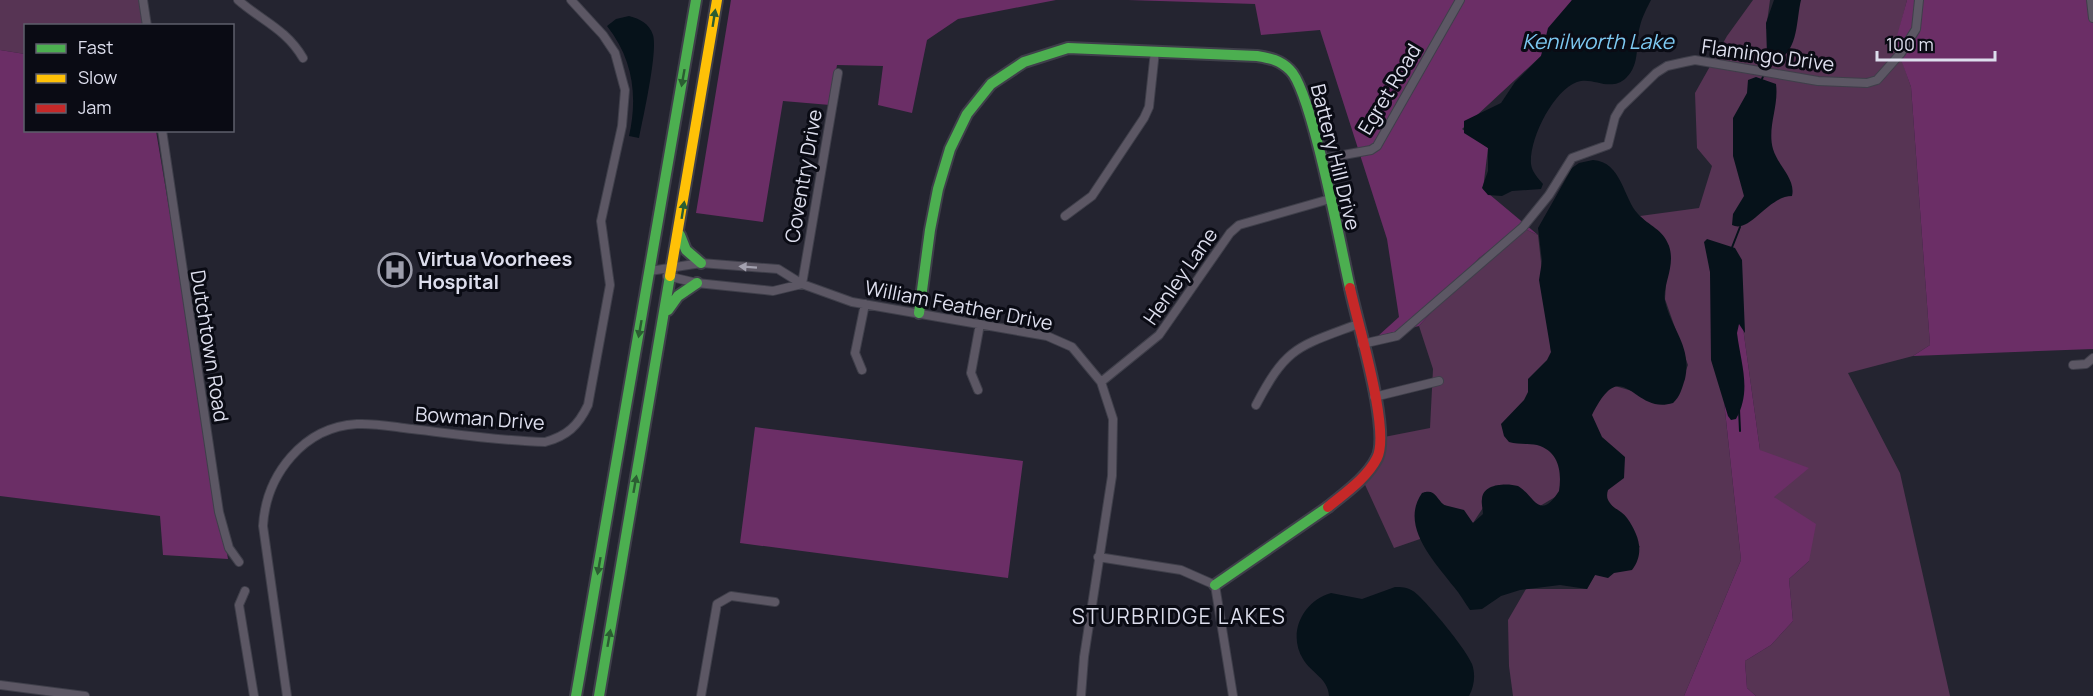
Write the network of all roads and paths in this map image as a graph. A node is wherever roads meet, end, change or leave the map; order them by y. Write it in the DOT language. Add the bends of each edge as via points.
graph roads {
  1 [pos="143,0"];
  2 [pos="237,0"];
  3 [pos="571,0"];
  4 [pos="696,0"];
  5 [pos="717,0"];
  6 [pos="1460,0"];
  7 [pos="1919,0"];
  8 [pos="2091,0"];
  9 [pos="2093,18"];
  10 [pos="147,24"];
  11 [pos="1155,51"];
  12 [pos="303,58"];
  13 [pos="838,74"];
  14 [pos="162,132"];
  15 [pos="1321,159"];
  16 [pos="1330,199"];
  17 [pos="1065,216"];
  18 [pos="679,231"];
  19 [pos="701,263"];
  20 [pos="650,271"];
  21 [pos="672,273"];
  22 [pos="697,284"];
  23 [pos="802,284"];
  24 [pos="865,304"];
  25 [pos="919,313"];
  26 [pos="665,314"];
  27 [pos="980,324"];
  28 [pos="1358,324"];
  29 [pos="1362,344"];
  30 [pos="2093,358"];
  31 [pos="2073,365"];
  32 [pos="862,370"];
  33 [pos="1439,381"];
  34 [pos="1101,382"];
  35 [pos="978,390"];
  36 [pos="1374,397"];
  37 [pos="1256,405"];
  38 [pos="1098,557"];
  39 [pos="239,562"];
  40 [pos="1215,585"];
  41 [pos="245,591"];
  42 [pos="775,602"];
  43 [pos="0,685"];
  44 [pos="85,696"];
  45 [pos="254,696"];
  46 [pos="287,696"];
  47 [pos="576,696"];
  48 [pos="599,696"];
  49 [pos="701,696"];
  50 [pos="1081,696"];
  51 [pos="1233,696"];
  1 -- 10 [label="street"];
  2 -- 12 [label="street" via="288,35"];
  3 -- 46 [label="street, Bowman Drive" via="615,53 625,90 622,126 602,221 610,285 588,405 571,431 545,442 356,424 315,436 298,449 276,477 263,526"];
  4 -- 20 [label="main road, one-way"];
  18 -- 5 [label="main road, one-way"];
  6 -- 15 [label="street, Egret Road" via="1377,146"];
  7 -- 29 [label="street, Flamingo Drive" via="1916,29 1901,53 1882,75 1867,83 1818,81 1695,60 1662,69 1621,107 1608,145 1572,158 1519,232 1397,336"];
  8 -- 9 [label="street"];
  11 -- 15 [label="main road, Battery Hill Drive" via="1275,59 1292,71 1301,85"];
  11 -- 17 [label="street" via="1149,107 1144,118 1092,196"];
  11 -- 25 [label="main road, Battery Hill Drive" via="1049,51 1022,63 974,99 950,147 933,216"];
  13 -- 23 [label="street, Coventry Drive"];
  14 -- 39 [label="street, Dutchtown Road" via="219,512 229,548"];
  15 -- 16 [label="main road, Battery Hill Drive"];
  16 -- 28 [label="main road, Battery Hill Drive"];
  16 -- 34 [label="street, Henley Lane" via="1239,225 1159,335"];
  18 -- 19 [label="main road" via="686,250"];
  18 -- 21 [label="main road"];
  19 -- 21 [label="street, William Feather Drive"];
  23 -- 19 [label="street, William Feather Drive, one-way" via="778,269"];
  20 -- 21 [label="street, William Feather Drive"];
  20 -- 47 [label="main road, one-way"];
  21 -- 22 [label="street, William Feather Drive"];
  21 -- 26 [label="main road"];
  22 -- 23 [label="street, William Feather Drive" via="773,291"];
  22 -- 26 [label="main road" via="678,296"];
  23 -- 24 [label="street, William Feather Drive"];
  24 -- 25 [label="street, William Feather Drive"];
  24 -- 32 [label="street" via="855,353"];
  25 -- 27 [label="street, William Feather Drive"];
  48 -- 26 [label="main road, one-way"];
  27 -- 34 [label="street, William Feather Drive" via="1047,336 1072,347"];
  27 -- 35 [label="street" via="971,373"];
  28 -- 29 [label="main road, Battery Hill Drive"];
  28 -- 37 [label="street" via="1292,352 1274,371"];
  29 -- 36 [label="main road, Battery Hill Drive"];
  30 -- 31 [label="street" via="2086,364"];
  33 -- 36 [label="street"];
  34 -- 38 [label="street, William Feather Drive" via="1110,404 1114,444"];
  36 -- 40 [label="main road, Battery Hill Drive" via="1380,421 1379,447 1377,458 1360,479 1316,516"];
  38 -- 40 [label="street" via="1181,570"];
  38 -- 50 [label="street, William Feather Drive"];
  40 -- 51 [label="street"];
  41 -- 45 [label="street" via="239,605"];
  42 -- 49 [label="street" via="730,596 717,604"];
  43 -- 44 [label="street"];
}
